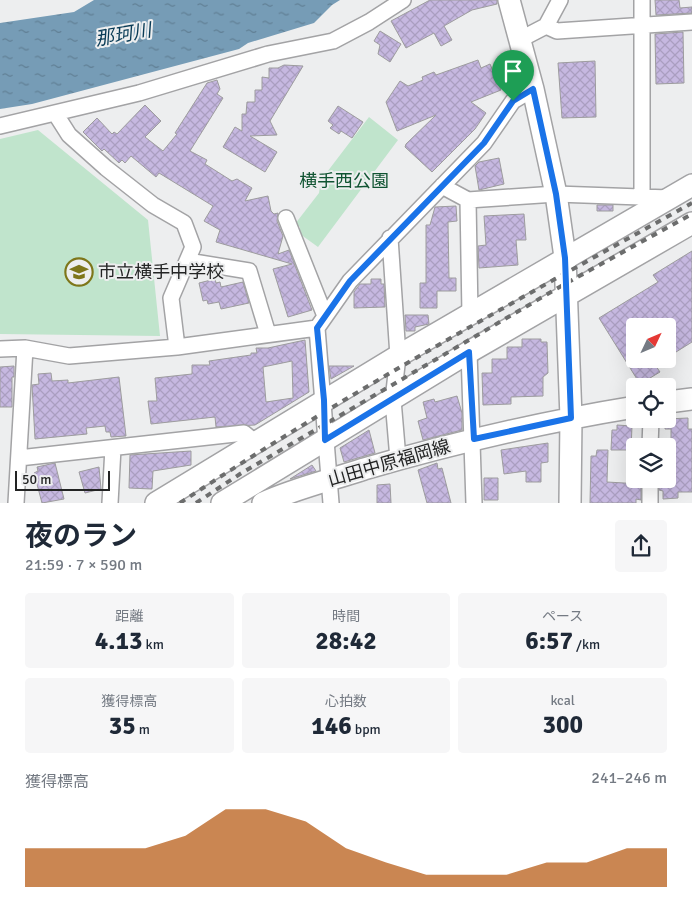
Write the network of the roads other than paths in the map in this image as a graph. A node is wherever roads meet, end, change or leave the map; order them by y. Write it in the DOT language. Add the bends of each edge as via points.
graph roads {
  1 [pos="404,0"];
  2 [pos="509,0"];
  3 [pos="560,0"];
  4 [pos="642,0"];
  5 [pos="692,22"];
  6 [pos="546,26"];
  7 [pos="642,26"];
  8 [pos="521,39"];
  9 [pos="533,89"];
  10 [pos="55,112"];
  11 [pos="0,126"];
  12 [pos="692,185"];
  13 [pos="442,186"];
  14 [pos="556,194"];
  15 [pos="642,196"];
  16 [pos="669,198"];
  17 [pos="468,200"];
  18 [pos="286,218"];
  19 [pos="692,223"];
  20 [pos="390,238"];
  21 [pos="565,258"];
  22 [pos="188,261"];
  23 [pos="566,297"];
  24 [pos="470,315"];
  25 [pos="321,322"];
  26 [pos="268,334"];
  27 [pos="177,347"];
  28 [pos="25,348"];
  29 [pos="0,349"];
  30 [pos="469,352"];
  31 [pos="398,356"];
  32 [pos="692,398"];
  33 [pos="324,400"];
  34 [pos="392,400"];
  35 [pos="676,401"];
  36 [pos="626,409"];
  37 [pos="571,418"];
  38 [pos="474,439"];
  39 [pos="325,440"];
  40 [pos="255,442"];
  41 [pos="114,448"];
  42 [pos="18,458"];
  43 [pos="398,459"];
  44 [pos="329,480"];
  45 [pos="650,488"];
  46 [pos="16,503"];
  47 [pos="110,503"];
  48 [pos="156,503"];
  49 [pos="222,503"];
  50 [pos="263,503"];
  51 [pos="331,503"];
  52 [pos="474,503"];
  53 [pos="570,503"];
  54 [pos="650,503"];
  1 -- 10 [label="street" via="333,40 268,54 139,93"];
  2 -- 8 [label="street"];
  3 -- 6 [label="street"];
  4 -- 7 [label="street"];
  5 -- 7 [label="street"];
  6 -- 7 [label="street" via="557,31"];
  6 -- 8 [label="street"];
  7 -- 15 [label="street"];
  8 -- 9 [label="street"];
  9 -- 13 [label="street" via="513,101 484,143"];
  9 -- 14 [label="street"];
  10 -- 11 [label="street"];
  10 -- 22 [label="street" via="69,135 106,168 153,205 184,223 193,247"];
  12 -- 16 [label="street"];
  13 -- 17 [label="street"];
  13 -- 20 [label="street"];
  14 -- 15 [label="street"];
  14 -- 17 [label="street"];
  14 -- 21 [label="street"];
  15 -- 16 [label="street"];
  16 -- 21 [label="street"];
  17 -- 24 [label="street"];
  18 -- 25 [label="street"];
  19 -- 23 [label="street"];
  20 -- 25 [label="street" via="350,281"];
  20 -- 31 [label="street"];
  21 -- 23 [label="street"];
  21 -- 24 [label="street"];
  22 -- 26 [label="street" via="249,271"];
  22 -- 27 [label="street" via="171,298"];
  23 -- 30 [label="street"];
  23 -- 37 [label="street"];
  24 -- 31 [label="street"];
  25 -- 26 [label="street" via="293,333"];
  25 -- 33 [label="street"];
  26 -- 27 [label="street"];
  27 -- 28 [label="street" via="69,356"];
  28 -- 29 [label="street"];
  28 -- 42 [label="street"];
  30 -- 34 [label="street"];
  30 -- 38 [label="street"];
  31 -- 33 [label="street"];
  31 -- 34 [label="street"];
  32 -- 35 [label="street"];
  33 -- 39 [label="street"];
  33 -- 40 [label="street"];
  34 -- 39 [label="street"];
  34 -- 43 [label="street"];
  36 -- 37 [label="street, 山田中原福岡線"];
  37 -- 38 [label="street, 山田中原福岡線"];
  37 -- 53 [label="street"];
  38 -- 43 [label="street, 山田中原福岡線"];
  38 -- 52 [label="street"];
  39 -- 44 [label="street"];
  39 -- 49 [label="street"];
  40 -- 41 [label="street" via="244,434"];
  40 -- 48 [label="street"];
  41 -- 42 [label="street"];
  41 -- 47 [label="street"];
  42 -- 46 [label="street"];
  43 -- 44 [label="street, 山田中原福岡線"];
  44 -- 50 [label="street, 山田中原福岡線"];
  44 -- 51 [label="street"];
  45 -- 54 [label="street"];
}
